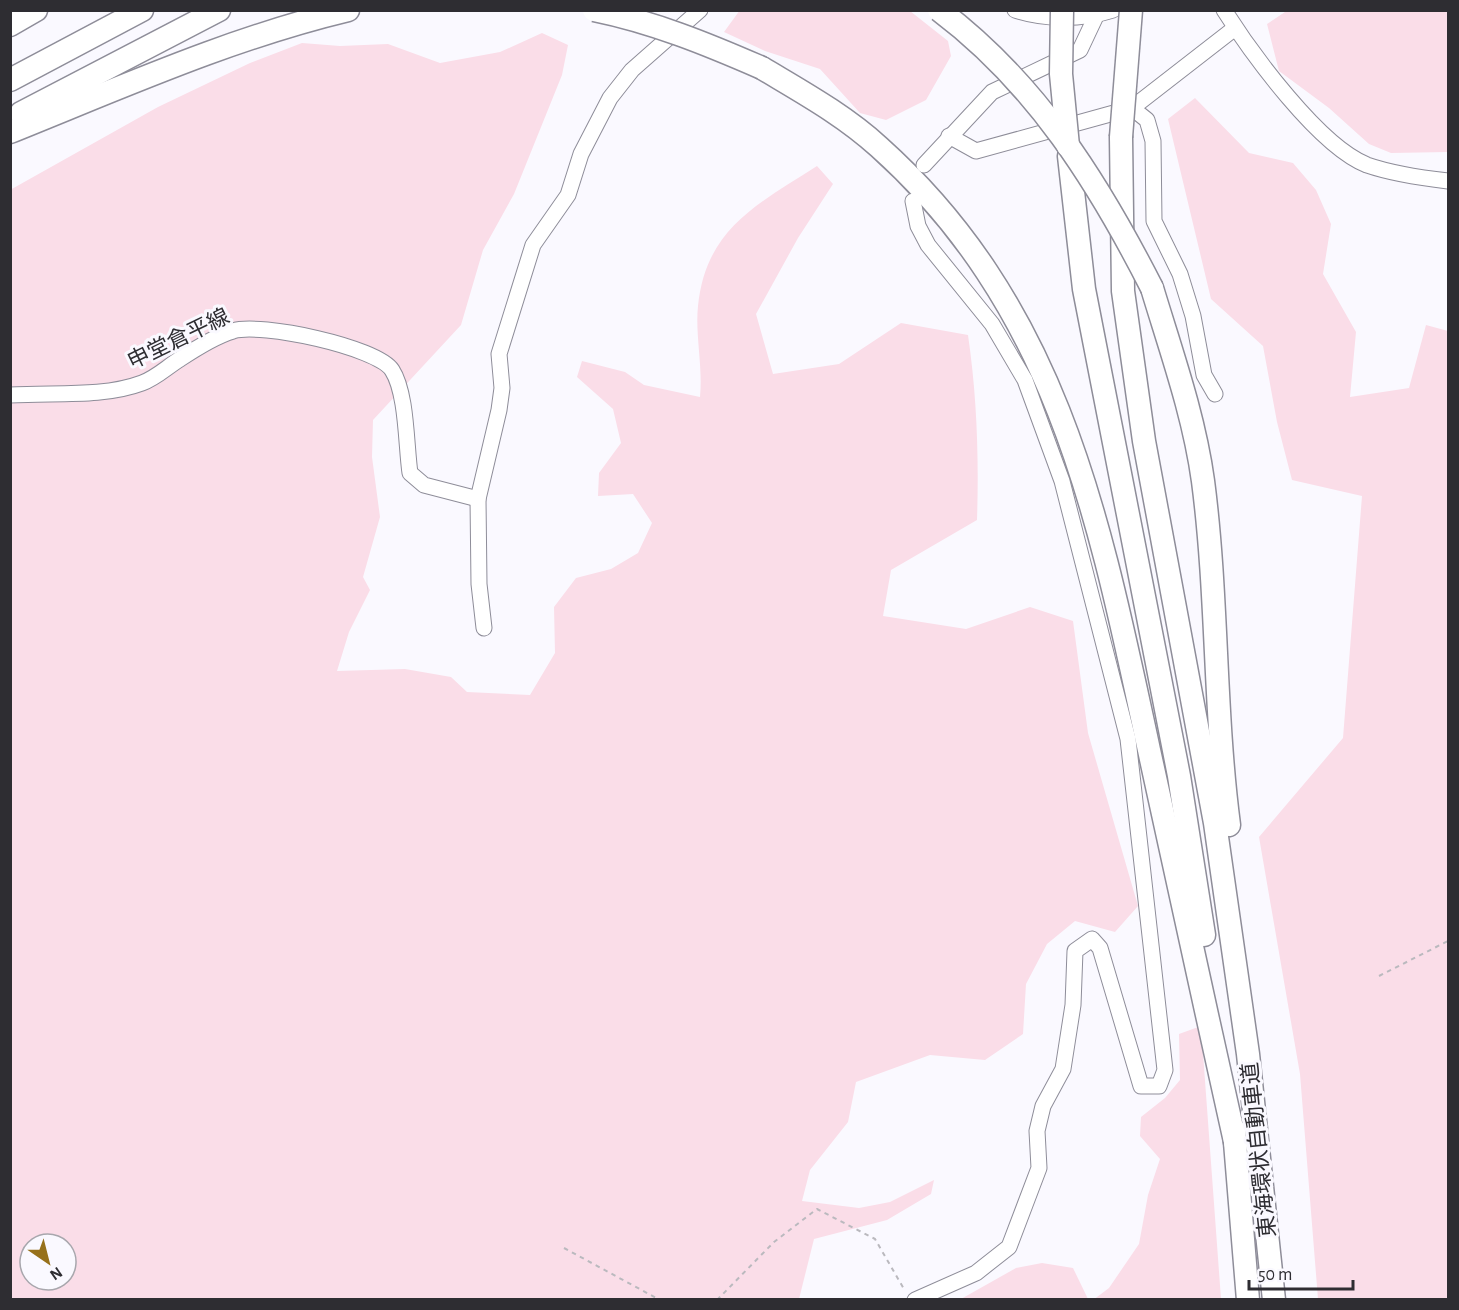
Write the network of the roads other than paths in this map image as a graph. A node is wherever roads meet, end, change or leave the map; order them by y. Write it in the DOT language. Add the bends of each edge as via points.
graph roads {
  1 [pos="36,10"];
  2 [pos="142,10"];
  3 [pos="219,10"];
  4 [pos="348,10"];
  5 [pos="594,10"];
  6 [pos="700,10"];
  7 [pos="939,10"];
  8 [pos="1016,10"];
  9 [pos="1062,10"];
  10 [pos="1113,10"];
  11 [pos="1131,10"];
  12 [pos="1224,10"];
  13 [pos="1096,16"];
  14 [pos="10,25"];
  15 [pos="1235,28"];
  16 [pos="10,80"];
  17 [pos="1132,108"];
  18 [pos="10,119"];
  19 [pos="10,132"];
  20 [pos="949,136"];
  21 [pos="924,165"];
  22 [pos="1449,181"];
  23 [pos="913,201"];
  24 [pos="1215,394"];
  25 [pos="10,395"];
  26 [pos="478,499"];
  27 [pos="484,628"];
  28 [pos="1241,1001"];
  29 [pos="1236,1146"];
  30 [pos="909,1294"];
  31 [pos="1248,1299"];
  32 [pos="1274,1299"];
  1 -- 14 [label="highway"];
  2 -- 16 [label="highway"];
  3 -- 18 [label="highway"];
  4 -- 19 [label="highway" via="288,25 173,66"];
  5 -- 29 [label="highway, bridge" via="626,16 695,39 762,68 816,100 877,145 928,196 969,246 1005,300 1062,414 1087,486 1115,590"];
  6 -- 26 [label="street" via="632,70 610,98 580,154 568,195 533,245 499,354 499,410"];
  7 -- 28 [label="highway, bridge" via="995,58 1049,120 1089,174 1152,288 1203,480 1225,786 1243,928"];
  8 -- 13 [label="street" via="1055,17"];
  9 -- 29 [label="highway, bridge" via="1061,74 1084,289 1179,776"];
  10 -- 13 [label="street"];
  11 -- 28 [label="highway, bridge" via="1121,137 1123,291 1144,441 1215,823"];
  12 -- 15 [label="street"];
  13 -- 20 [label="street" via="1080,50 992,92"];
  15 -- 17 [label="street"];
  15 -- 22 [label="street" via="1286,95 1346,152 1386,170"];
  17 -- 20 [label="street" via="976,151"];
  17 -- 24 [label="street" via="1147,120 1154,141 1154,221 1180,274 1204,375"];
  20 -- 21 [label="street"];
  23 -- 30 [label="street" via="918,226 928,245 992,324 1025,380 1062,481 1128,739 1165,1070 1159,1086 1141,1086 1100,948 1092,939 1075,951 1073,1005 1063,1069 1043,1106 1037,1131 1039,1168 1009,1247 976,1273"];
  25 -- 26 [label="street, 申堂倉平線" via="115,391 143,383 233,331 254,328 296,333 383,360 393,371 401,395 410,473 424,485"];
  26 -- 27 [label="street"];
  28 -- 32 [label="highway, 東海環状自動車道"];
  29 -- 31 [label="highway, 東海環状自動車道"];
}
